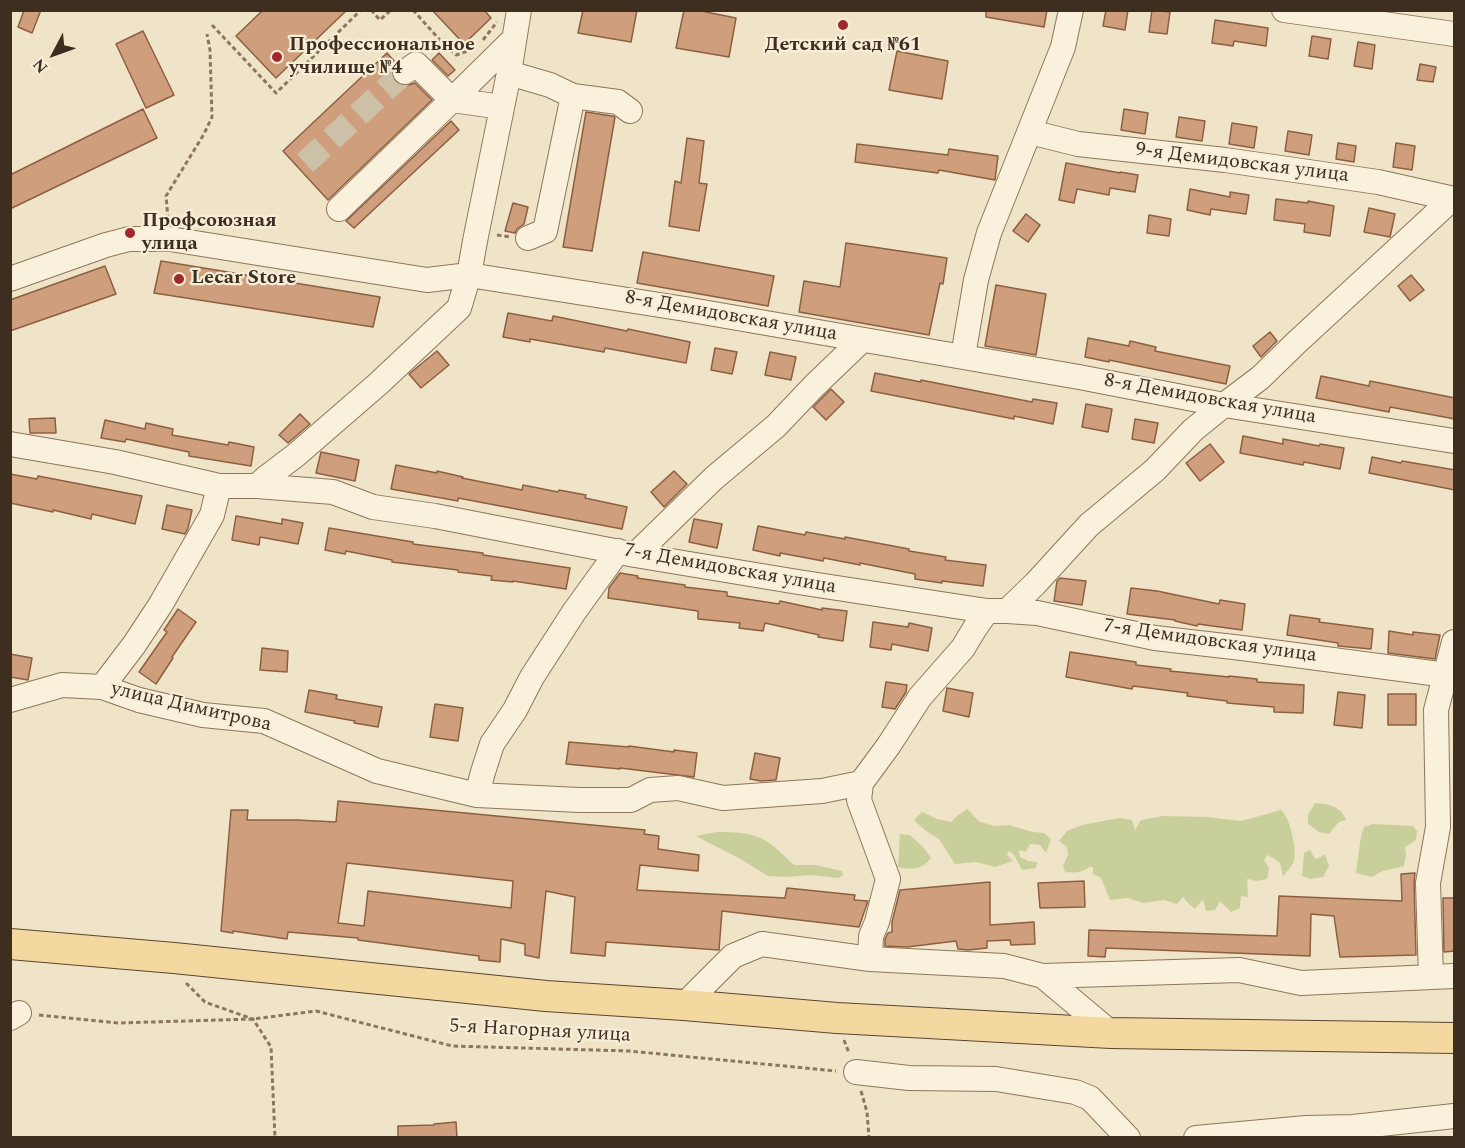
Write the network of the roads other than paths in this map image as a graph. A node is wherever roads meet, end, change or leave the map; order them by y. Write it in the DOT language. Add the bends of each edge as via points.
graph roads {
  1 [pos="1071,10"];
  2 [pos="1284,10"];
  3 [pos="510,14"];
  4 [pos="1455,34"];
  5 [pos="514,39"];
  6 [pos="410,68"];
  7 [pos="509,73"];
  8 [pos="573,96"];
  9 [pos="452,100"];
  10 [pos="502,107"];
  11 [pos="630,111"];
  12 [pos="1030,132"];
  13 [pos="1453,199"];
  14 [pos="339,209"];
  15 [pos="528,238"];
  16 [pos="469,275"];
  17 [pos="10,279"];
  18 [pos="862,340"];
  19 [pos="963,356"];
  20 [pos="1224,405"];
  21 [pos="1455,441"];
  22 [pos="10,444"];
  23 [pos="219,486"];
  24 [pos="257,486"];
  25 [pos="627,553"];
  26 [pos="997,611"];
  27 [pos="1455,642"];
  28 [pos="1450,676"];
  29 [pos="102,687"];
  30 [pos="10,700"];
  31 [pos="861,783"];
  32 [pos="477,795"];
  33 [pos="10,944"];
  34 [pos="870,960"];
  35 [pos="1043,976"];
  36 [pos="1443,976"];
  37 [pos="684,1005"];
  38 [pos="1111,1033"];
  39 [pos="1455,1038"];
  40 [pos="856,1072"];
  41 [pos="1455,1116"];
  42 [pos="1311,1133"];
  43 [pos="1128,1137"];
  44 [pos="1196,1137"];
  1 -- 12 [label="street" via="1063,47"];
  2 -- 4 [label="street"];
  3 -- 5 [label="street"];
  5 -- 7 [label="street"];
  5 -- 9 [label="street"];
  6 -- 9 [label="street"];
  7 -- 8 [label="street"];
  7 -- 10 [label="street"];
  8 -- 11 [label="street" via="618,102"];
  8 -- 15 [label="street" via="545,231"];
  9 -- 10 [label="street"];
  9 -- 14 [label="street"];
  10 -- 16 [label="street"];
  12 -- 13 [label="street, 9-я Демидовская улица" via="1078,144 1378,182"];
  12 -- 19 [label="street" via="989,233"];
  13 -- 20 [label="street" via="1260,378"];
  16 -- 17 [label="street, 8-я Демидовская улица" via="427,280 170,239 129,239"];
  16 -- 18 [label="street, 8-я Демидовская улица"];
  16 -- 24 [label="street" via="459,308 378,384"];
  18 -- 19 [label="street, 8-я Демидовская улица"];
  18 -- 25 [label="street" via="776,426"];
  19 -- 20 [label="street, 8-я Демидовская улица"];
  20 -- 21 [label="street, 8-я Демидовская улица"];
  20 -- 26 [label="street" via="1089,525 1035,584"];
  22 -- 23 [label="street, 7-я Демидовская улица" via="115,462"];
  23 -- 24 [label="street, 7-я Демидовская улица"];
  23 -- 29 [label="street" via="212,515 161,604"];
  24 -- 25 [label="street, 7-я Демидовская улица" via="333,492 373,507"];
  25 -- 26 [label="street, 7-я Демидовская улица"];
  25 -- 32 [label="street" via="574,612 532,677 492,744"];
  26 -- 28 [label="street, 7-я Демидовская улица" via="1037,613 1155,638"];
  26 -- 31 [label="street" via="920,697"];
  27 -- 28 [label="street"];
  28 -- 36 [label="street" via="1436,710 1438,827 1428,883"];
  29 -- 30 [label="street, улица Димитрова" via="62,685"];
  29 -- 32 [label="street, улица Димитрова" via="139,700 203,714 264,721 376,771"];
  31 -- 32 [label="street, улица Димитрова" via="822,791 723,798 678,788 650,790 631,800"];
  31 -- 34 [label="street" via="859,800 888,879 871,936"];
  33 -- 37 [label="main road" via="546,996"];
  34 -- 35 [label="street" via="1004,966"];
  34 -- 37 [label="street" via="762,944 733,956"];
  35 -- 36 [label="street" via="1239,970 1301,982"];
  35 -- 38 [label="street"];
  37 -- 38 [label="main road"];
  38 -- 39 [label="main road"];
  40 -- 43 [label="street" via="909,1078 996,1079 1075,1092 1090,1098"];
  41 -- 42 [label="street"];
  42 -- 44 [label="street"];
}
